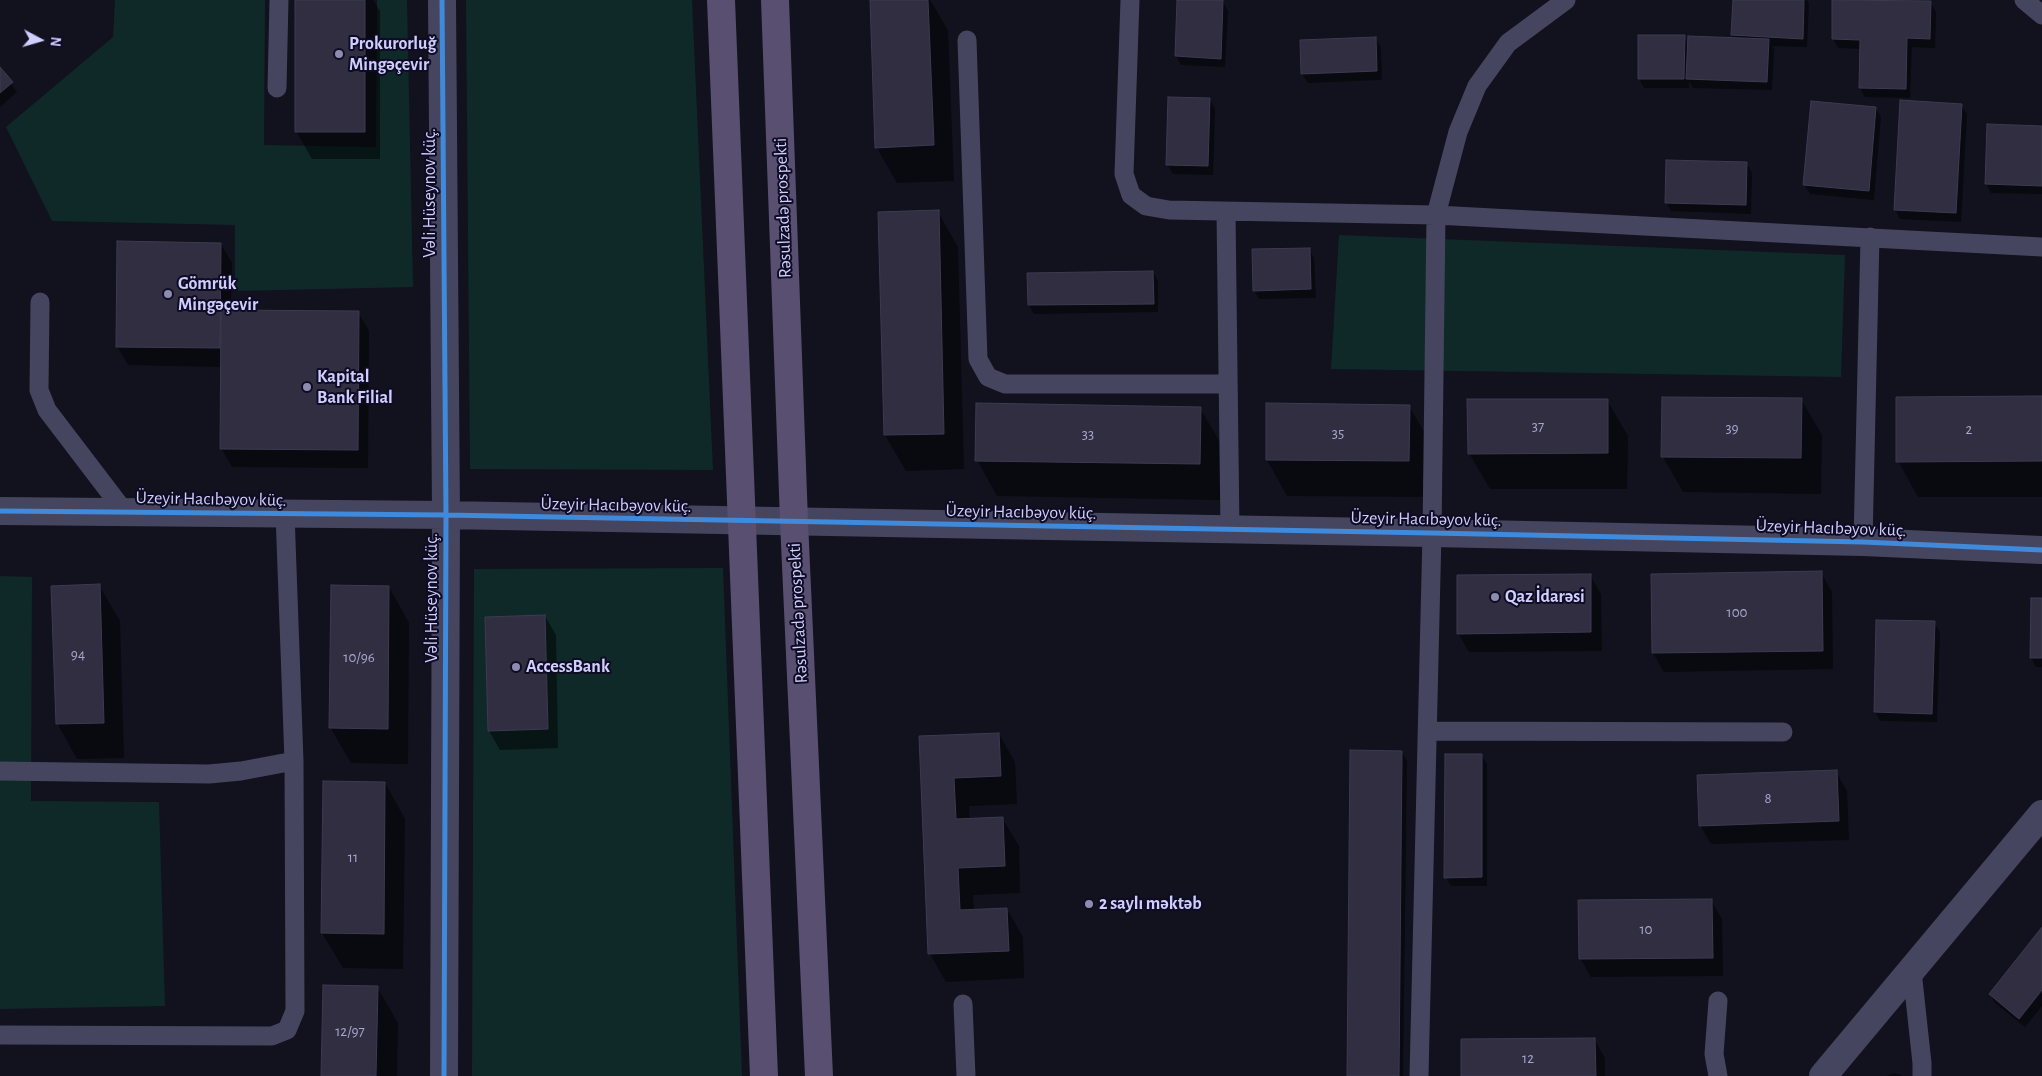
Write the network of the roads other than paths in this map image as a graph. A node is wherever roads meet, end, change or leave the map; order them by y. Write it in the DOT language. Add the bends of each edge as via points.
graph roads {
  1 [pos="278,0"];
  2 [pos="442,0"];
  3 [pos="721,0"];
  4 [pos="775,0"];
  5 [pos="1130,0"];
  6 [pos="1566,0"];
  7 [pos="2024,0"];
  8 [pos="2042,14"];
  9 [pos="967,40"];
  10 [pos="276,88"];
  11 [pos="1226,212"];
  12 [pos="1436,215"];
  13 [pos="1870,237"];
  14 [pos="2042,247"];
  15 [pos="40,302"];
  16 [pos="1228,384"];
  17 [pos="0,510"];
  18 [pos="124,512"];
  19 [pos="284,513"];
  20 [pos="446,515"];
  21 [pos="742,521"];
  22 [pos="794,521"];
  23 [pos="1230,530"];
  24 [pos="1432,533"];
  25 [pos="1863,542"];
  26 [pos="2042,550"];
  27 [pos="1429,731"];
  28 [pos="1783,732"];
  29 [pos="294,761"];
  30 [pos="0,771"];
  31 [pos="2042,814"];
  32 [pos="1912,971"];
  33 [pos="1718,1001"];
  34 [pos="963,1004"];
  35 [pos="0,1035"];
  36 [pos="444,1076"];
  37 [pos="764,1076"];
  38 [pos="819,1076"];
  39 [pos="966,1076"];
  40 [pos="1419,1076"];
  41 [pos="1718,1076"];
  42 [pos="1823,1076"];
  43 [pos="1922,1076"];
  1 -- 10 [label="lane"];
  2 -- 20 [label="street, Vəli Hüseynov küç."];
  3 -- 21 [label="main road"];
  4 -- 22 [label="main road, Rəsulzadə prospekti"];
  5 -- 11 [label="lane" via="1124,174 1131,195 1146,206"];
  6 -- 12 [label="lane" via="1508,43 1477,86 1458,132"];
  7 -- 8 [label="lane"];
  9 -- 16 [label="lane" via="978,359 988,377 1005,384"];
  11 -- 12 [label="lane"];
  11 -- 16 [label="lane"];
  12 -- 13 [label="lane"];
  12 -- 24 [label="lane"];
  13 -- 14 [label="lane"];
  13 -- 25 [label="lane"];
  15 -- 18 [label="lane" via="39,390 48,410"];
  16 -- 23 [label="lane"];
  17 -- 18 [label="street, Üzeyir Hacıbəyov küç."];
  18 -- 19 [label="street, Üzeyir Hacıbəyov küç."];
  19 -- 20 [label="street, Üzeyir Hacıbəyov küç."];
  19 -- 29 [label="lane"];
  20 -- 21 [label="street, Üzeyir Hacıbəyov küç."];
  20 -- 36 [label="street, Vəli Hüseynov küç."];
  21 -- 22 [label="street, Üzeyir Hacıbəyov küç."];
  21 -- 37 [label="main road"];
  22 -- 23 [label="street, Üzeyir Hacıbəyov küç."];
  22 -- 38 [label="main road, Rəsulzadə prospekti"];
  23 -- 24 [label="street, Üzeyir Hacıbəyov küç."];
  24 -- 25 [label="street, Üzeyir Hacıbəyov küç."];
  24 -- 27 [label="lane"];
  25 -- 26 [label="street, Üzeyir Hacıbəyov küç."];
  27 -- 28 [label="lane"];
  27 -- 40 [label="lane"];
  29 -- 30 [label="lane" via="210,774"];
  29 -- 35 [label="lane" via="295,1011 287,1030 272,1036"];
  31 -- 32 [label="street"];
  32 -- 42 [label="street"];
  32 -- 43 [label="lane"];
  33 -- 41 [label="lane" via="1714,1054"];
  34 -- 39 [label="lane"];
}
